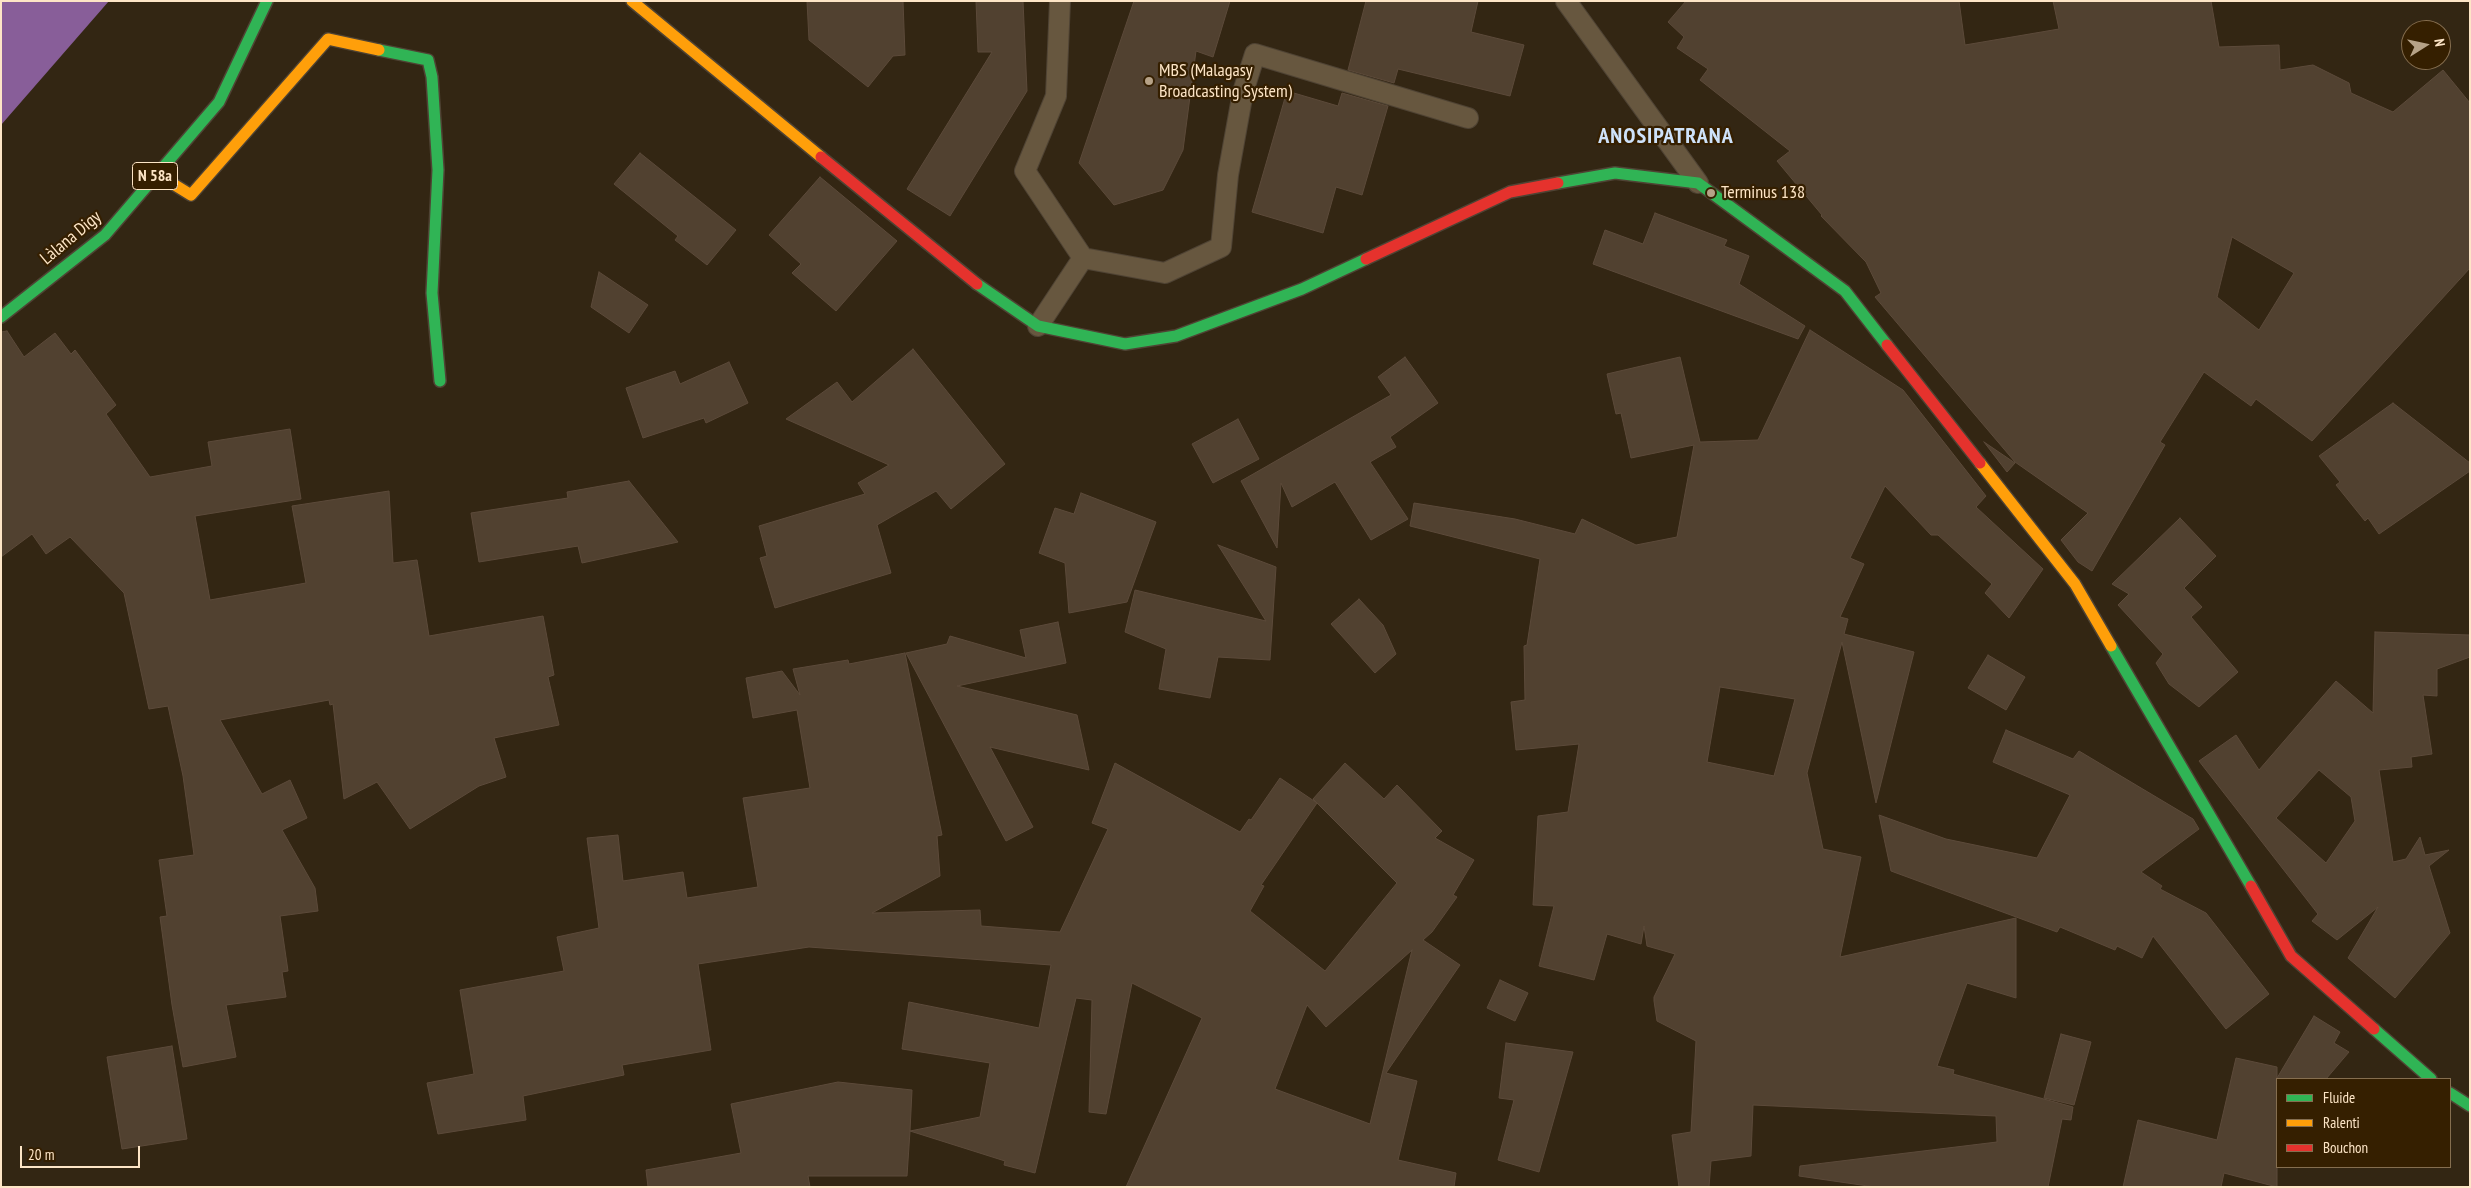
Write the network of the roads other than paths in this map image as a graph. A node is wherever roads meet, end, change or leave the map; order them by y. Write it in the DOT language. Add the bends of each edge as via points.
graph roads {
  1 [pos="267,1"];
  2 [pos="632,1"];
  3 [pos="1060,1"];
  4 [pos="1566,1"];
  5 [pos="1468,118"];
  6 [pos="157,174"];
  7 [pos="1698,183"];
  8 [pos="1083,258"];
  9 [pos="1,317"];
  10 [pos="1038,326"];
  11 [pos="440,381"];
  12 [pos="2430,1078"];
  13 [pos="2451,1095"];
  14 [pos="2470,1106"];
  1 -- 6 [label="street, Làlana Digy / N 58a" via="220,102"];
  2 -- 10 [label="street" via="950,264"];
  3 -- 8 [label="lane" via="1056,96 1025,171"];
  4 -- 7 [label="lane"];
  5 -- 8 [label="lane" via="1256,54 1243,92 1228,175 1221,247 1165,273"];
  6 -- 9 [label="street, Làlana Digy / N 58a" via="105,235"];
  6 -- 11 [label="street" via="191,195 328,39 428,60 438,170 432,293"];
  7 -- 10 [label="street" via="1615,173 1510,192 1302,289 1176,336 1125,344"];
  7 -- 12 [label="street" via="1845,291 2075,584 2291,956"];
  8 -- 10 [label="lane"];
  13 -- 14 [label="street"];
}
